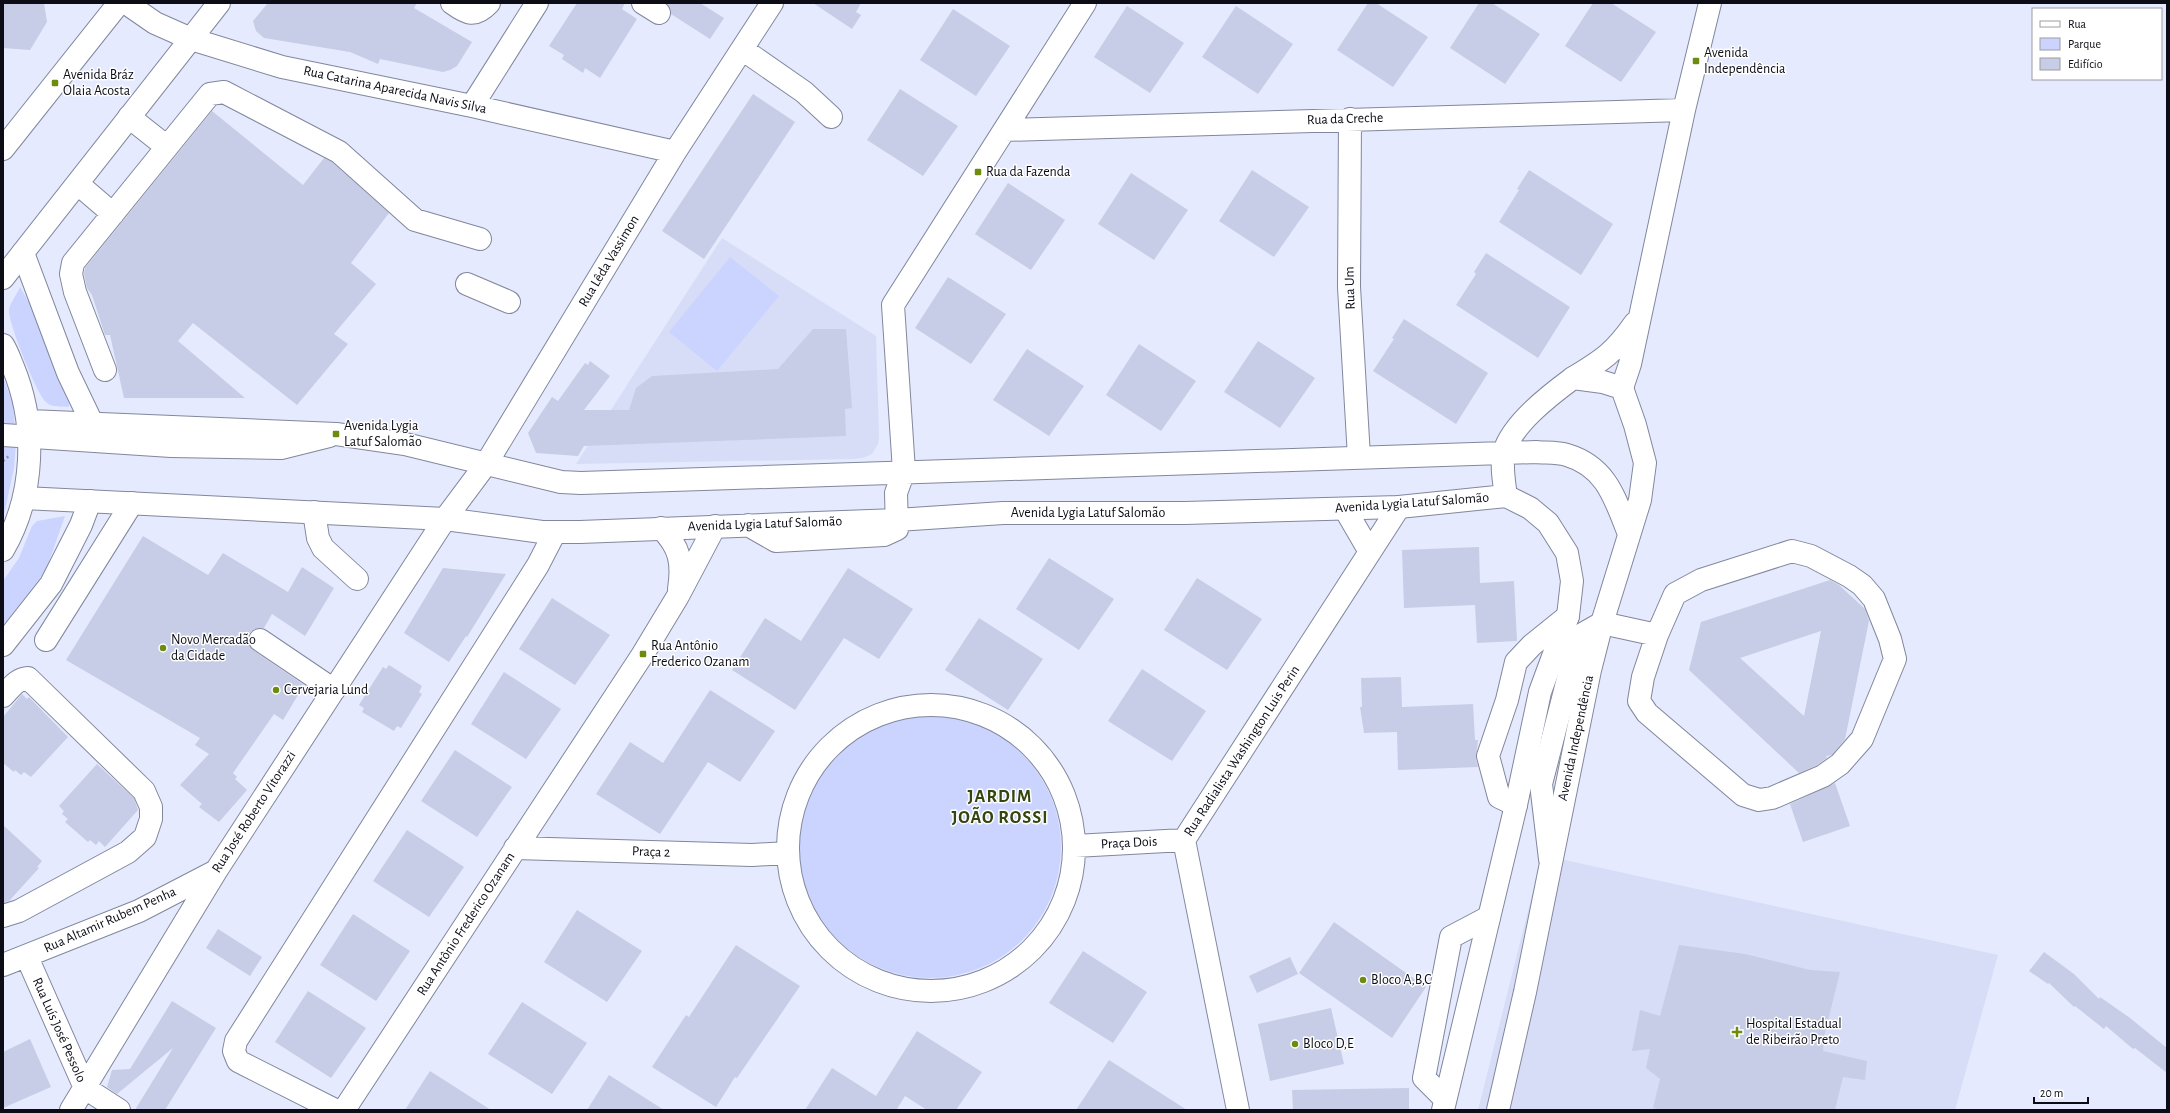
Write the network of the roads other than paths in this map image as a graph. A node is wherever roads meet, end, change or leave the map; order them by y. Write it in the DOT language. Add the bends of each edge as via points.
graph roads {
  1 [pos="119,3"];
  2 [pos="126,3"];
  3 [pos="219,3"];
  4 [pos="452,3"];
  5 [pos="489,3"];
  6 [pos="537,3"];
  7 [pos="772,3"];
  8 [pos="1085,3"];
  9 [pos="1710,3"];
  10 [pos="191,38"];
  11 [pos="742,49"];
  12 [pos="472,106"];
  13 [pos="1684,110"];
  14 [pos="129,117"];
  15 [pos="831,117"];
  16 [pos="1350,119"];
  17 [pos="1005,130"];
  18 [pos="167,147"];
  19 [pos="3,149"];
  20 [pos="675,152"];
  21 [pos="78,184"];
  22 [pos="113,214"];
  23 [pos="480,239"];
  24 [pos="23,253"];
  25 [pos="3,278"];
  26 [pos="467,284"];
  27 [pos="509,302"];
  28 [pos="1639,317"];
  29 [pos="3,345"];
  30 [pos="105,370"];
  31 [pos="1573,378"];
  32 [pos="1622,388"];
  33 [pos="92,422"];
  34 [pos="29,429"];
  35 [pos="336,434"];
  36 [pos="3,435"];
  37 [pos="1504,452"];
  38 [pos="1359,457"];
  39 [pos="486,464"];
  40 [pos="904,471"];
  41 [pos="1506,496"];
  42 [pos="24,498"];
  43 [pos="90,501"];
  44 [pos="132,503"];
  45 [pos="1398,507"];
  46 [pos="1345,509"];
  47 [pos="314,512"];
  48 [pos="445,519"];
  49 [pos="897,520"];
  50 [pos="715,526"];
  51 [pos="661,528"];
  52 [pos="555,532"];
  53 [pos="1629,534"];
  54 [pos="3,550"];
  55 [pos="1370,552"];
  56 [pos="357,579"];
  57 [pos="678,596"];
  58 [pos="1568,616"];
  59 [pos="1602,623"];
  60 [pos="1657,635"];
  61 [pos="46,640"];
  62 [pos="260,640"];
  63 [pos="3,645"];
  64 [pos="334,690"];
  65 [pos="3,696"];
  66 [pos="1516,805"];
  67 [pos="1184,840"];
  68 [pos="1075,846"];
  69 [pos="515,848"];
  70 [pos="787,852"];
  71 [pos="216,871"];
  72 [pos="3,916"];
  73 [pos="1489,917"];
  74 [pos="26,956"];
  75 [pos="3,965"];
  76 [pos="86,1088"];
  77 [pos="1444,1105"];
  78 [pos="72,1110"];
  79 [pos="118,1110"];
  80 [pos="335,1110"];
  81 [pos="344,1110"];
  82 [pos="1238,1110"];
  83 [pos="1498,1110"];
  1 -- 19 [label="street"];
  2 -- 10 [label="street, Rua Catarina Aparecida Navis Silva" via="155,23"];
  3 -- 10 [label="street"];
  4 -- 5 [label="street" via="465,12 472,13 482,11"];
  6 -- 12 [label="street"];
  7 -- 11 [label="street, Rua Lêda Vassimon"];
  8 -- 17 [label="street"];
  9 -- 13 [label="street"];
  10 -- 12 [label="street, Rua Catarina Aparecida Navis Silva" via="282,67"];
  10 -- 14 [label="street"];
  11 -- 15 [label="street" via="804,92"];
  11 -- 20 [label="street, Rua Lêda Vassimon"];
  12 -- 20 [label="street, Rua Catarina Aparecida Navis Silva"];
  13 -- 16 [label="street, Rua da Creche"];
  13 -- 28 [label="street"];
  14 -- 18 [label="street"];
  14 -- 21 [label="street"];
  16 -- 17 [label="street, Rua da Creche"];
  16 -- 38 [label="street, Rua Um" via="1348,287"];
  17 -- 40 [label="street" via="893,305"];
  18 -- 22 [label="street"];
  18 -- 23 [label="street" via="210,94 224,92 339,152 415,220"];
  20 -- 39 [label="street, Rua Lêda Vassimon"];
  21 -- 22 [label="street"];
  21 -- 24 [label="street"];
  22 -- 30 [label="street" via="73,263 71,274 75,292"];
  24 -- 25 [label="street"];
  24 -- 33 [label="street" via="68,373"];
  26 -- 27 [label="street"];
  28 -- 31 [label="street" via="1619,346 1600,362"];
  28 -- 32 [label="street" via="1630,364"];
  29 -- 34 [label="street" via="20,383"];
  31 -- 32 [label="street" via="1603,382"];
  31 -- 37 [label="street" via="1544,399 1518,428"];
  32 -- 53 [label="street, Avenida Independência" via="1645,463 1640,500"];
  33 -- 34 [label="street"];
  33 -- 35 [label="street"];
  34 -- 35 [label="street" via="171,446 281,448"];
  34 -- 36 [label="street"];
  34 -- 42 [label="street" via="28,473"];
  35 -- 39 [label="street" via="405,444"];
  37 -- 38 [label="street"];
  37 -- 41 [label="street"];
  37 -- 53 [label="street" via="1566,454 1591,465 1610,488"];
  38 -- 40 [label="street" via="1054,469"];
  39 -- 40 [label="street" via="560,482 580,483"];
  39 -- 48 [label="street, Rua Lêda Vassimon"];
  40 -- 49 [label="street" via="896,493"];
  41 -- 45 [label="street, Avenida Lygia Latuf Salomão"];
  41 -- 58 [label="street" via="1530,508 1548,523 1566,553 1572,580"];
  42 -- 43 [label="street, Avenida Lygia Latuf Salomão"];
  42 -- 54 [label="street"];
  43 -- 44 [label="street, Avenida Lygia Latuf Salomão"];
  43 -- 63 [label="street" via="52,584"];
  44 -- 47 [label="street, Avenida Lygia Latuf Salomão"];
  44 -- 61 [label="street"];
  45 -- 46 [label="street, Avenida Lygia Latuf Salomão"];
  45 -- 55 [label="street, Rua Radialista Washington Luis Perin"];
  46 -- 49 [label="street, Avenida Lygia Latuf Salomão" via="1185,514 1003,513"];
  46 -- 55 [label="street"];
  47 -- 48 [label="street, Avenida Lygia Latuf Salomão"];
  47 -- 56 [label="street" via="318,538 323,548"];
  48 -- 52 [label="street, Avenida Lygia Latuf Salomão"];
  48 -- 64 [label="street, Rua José Roberto Vitorazzi"];
  49 -- 50 [label="street, Avenida Lygia Latuf Salomão"];
  50 -- 51 [label="street, Avenida Lygia Latuf Salomão"];
  50 -- 57 [label="street, Rua Antônio Frederico Ozanam"];
  51 -- 52 [label="street, Avenida Lygia Latuf Salomão"];
  51 -- 57 [label="street, Rua Antônio Frederico Ozanam" via="672,540 678,554 682,570"];
  52 -- 80 [label="street" via="538,565 236,1041 234,1051 238,1061"];
  53 -- 59 [label="street, Avenida Independência"];
  55 -- 67 [label="street, Rua Radialista Washington Luis Perin"];
  57 -- 69 [label="street, Rua Antônio Frederico Ozanam" via="643,654"];
  58 -- 66 [label="street" via="1540,692"];
  58 -- 66 [label="street" via="1532,645 1516,662 1507,700 1488,756 1499,798"];
  59 -- 60 [label="street"];
  59 -- 83 [label="street, Avenida Independência"];
  60 -- 60 [label="street" via="1643,677 1639,701 1647,713 1743,795 1759,800 1772,798 1823,776 1840,764 1862,739 1895,659 1874,599 1862,585 1811,556 1792,551 1701,580 1675,594"];
  62 -- 64 [label="street"];
  64 -- 71 [label="street, Rua José Roberto Vitorazzi"];
  65 -- 72 [label="street" via="16,681 28,678 144,791 151,806 151,819 144,837 128,852 19,911"];
  66 -- 73 [label="street"];
  67 -- 68 [label="street, Praça Dois"];
  67 -- 82 [label="street, Rua Radialista Washington Luis Perin"];
  68 -- 70 [label="street" via="1069,890 1049,930 1033,947 1017,963 978,984 934,992 889,986 849,967 816,936 795,896"];
  68 -- 70 [label="street" via="1066,799 1051,769 1024,738 988,717 949,706 935,706 908,707 869,720 835,742 808,774 792,812"];
  69 -- 70 [label="street, Praça 2" via="752,855"];
  69 -- 81 [label="street, Rua Antônio Frederico Ozanam"];
  71 -- 74 [label="street, Rua Altamir Rubem Penha" via="139,910"];
  71 -- 76 [label="street, Rua José Roberto Vitorazzi"];
  73 -- 77 [label="street"];
  73 -- 77 [label="street" via="1451,937 1424,1078"];
  74 -- 75 [label="street, Rua Altamir Rubem Penha"];
  74 -- 76 [label="street, Rua Luís José Pessolo"];
  76 -- 78 [label="street, Rua José Roberto Vitorazzi"];
  76 -- 79 [label="street, Rua Luís José Pessolo"];
}
